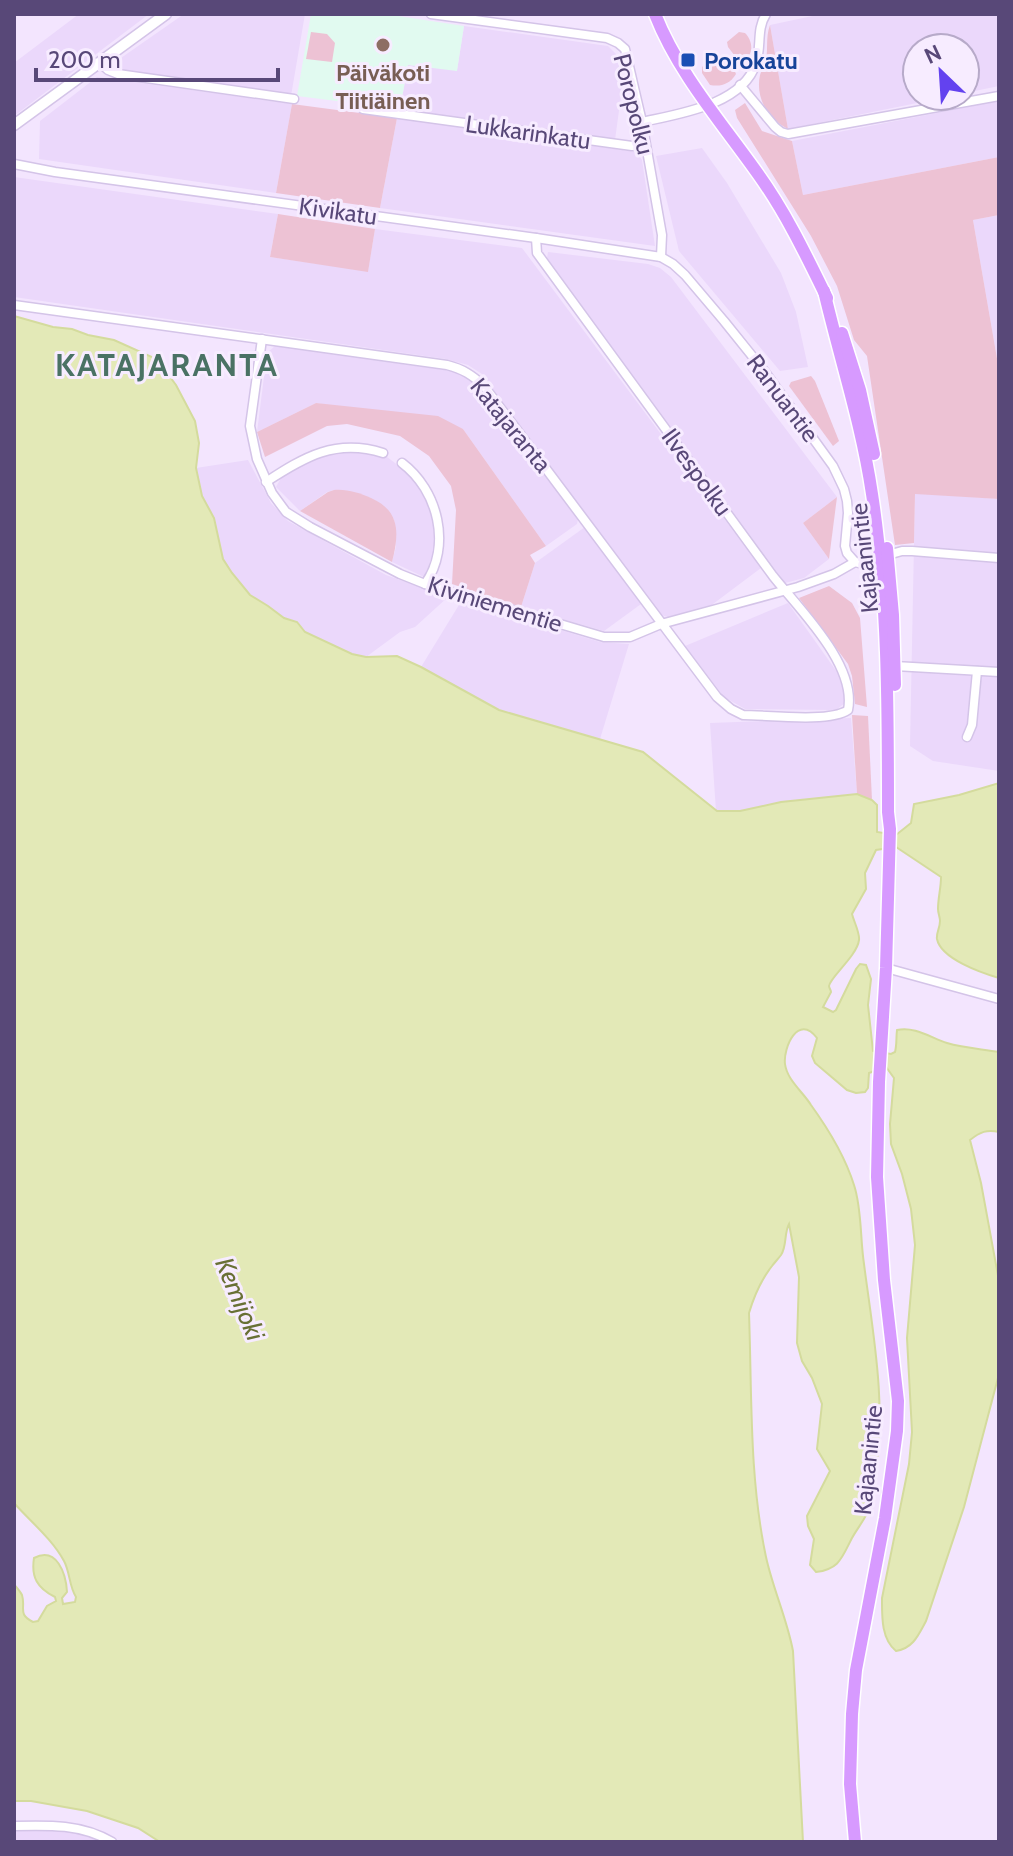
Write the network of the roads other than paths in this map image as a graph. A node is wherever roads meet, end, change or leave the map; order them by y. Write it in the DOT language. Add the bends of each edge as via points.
graph roads {
  1 [pos="166,14"];
  2 [pos="431,14"];
  3 [pos="655,14"];
  4 [pos="766,14"];
  5 [pos="99,62"];
  6 [pos="740,85"];
  7 [pos="999,96"];
  8 [pos="294,99"];
  9 [pos="708,105"];
  10 [pos="363,109"];
  11 [pos="642,122"];
  12 [pos="14,125"];
  13 [pos="645,145"];
  14 [pos="14,164"];
  15 [pos="536,238"];
  16 [pos="661,257"];
  17 [pos="14,305"];
  18 [pos="262,339"];
  19 [pos="383,453"];
  20 [pos="402,463"];
  21 [pos="266,482"];
  22 [pos="884,556"];
  23 [pos="999,558"];
  24 [pos="855,562"];
  25 [pos="425,584"];
  26 [pos="784,590"];
  27 [pos="661,624"];
  28 [pos="895,666"];
  29 [pos="977,671"];
  30 [pos="999,672"];
  31 [pos="848,710"];
  32 [pos="967,737"];
  33 [pos="890,829"];
  34 [pos="886,968"];
  35 [pos="999,999"];
  36 [pos="14,1826"];
  37 [pos="112,1842"];
  38 [pos="855,1842"];
  1 -- 5 [label="street"];
  2 -- 11 [label="street, Poropolku" via="618,43 625,49"];
  3 -- 9 [label="main road, Kajaanintie"];
  4 -- 6 [label="street" via="759,28 756,66"];
  5 -- 8 [label="street" via="118,74"];
  5 -- 12 [label="street"];
  6 -- 7 [label="street" via="775,127 788,134"];
  6 -- 9 [label="street"];
  9 -- 11 [label="street"];
  9 -- 22 [label="main road, Kajaanintie" via="782,210 838,322 860,390 879,484"];
  10 -- 13 [label="street, Lukkarinkatu"];
  11 -- 13 [label="street, Poropolku"];
  13 -- 16 [label="street, Poropolku" via="662,235"];
  14 -- 15 [label="street, Kivikatu"];
  15 -- 16 [label="street, Kivikatu"];
  15 -- 26 [label="street, Ilvespolku" via="537,253"];
  16 -- 24 [label="street, Ranuantie" via="685,275 724,321 833,466 847,501 845,546"];
  17 -- 18 [label="street, Katajaranta"];
  18 -- 21 [label="street, Kiviniementie" via="250,426"];
  18 -- 27 [label="street, Katajaranta" via="447,365 471,374"];
  19 -- 21 [label="street" via="354,446 331,449"];
  20 -- 25 [label="street" via="436,512 439,553"];
  21 -- 25 [label="street, Kiviniementie" via="286,512"];
  22 -- 23 [label="street, Kiviniementie" via="912,551"];
  22 -- 24 [label="street, Kiviniementie"];
  22 -- 28 [label="main road, Kajaanintie"];
  22 -- 33 [label="main road, Kajaanintie"];
  24 -- 26 [label="street, Kiviniementie"];
  25 -- 27 [label="street, Kiviniementie" via="604,637 630,637"];
  26 -- 27 [label="street, Kiviniementie"];
  26 -- 31 [label="street, Ilvespolku" via="842,669"];
  27 -- 31 [label="street, Katajaranta" via="717,697 743,715 828,717"];
  28 -- 29 [label="street"];
  28 -- 33 [label="main road, Kajaanintie"];
  29 -- 30 [label="street"];
  29 -- 32 [label="street"];
  33 -- 34 [label="main road, Kajaanintie"];
  34 -- 35 [label="street"];
  34 -- 38 [label="main road, Kajaanintie" via="877,1177 897,1431 853,1697 850,1784"];
  36 -- 37 [label="street" via="80,1828"];
}
